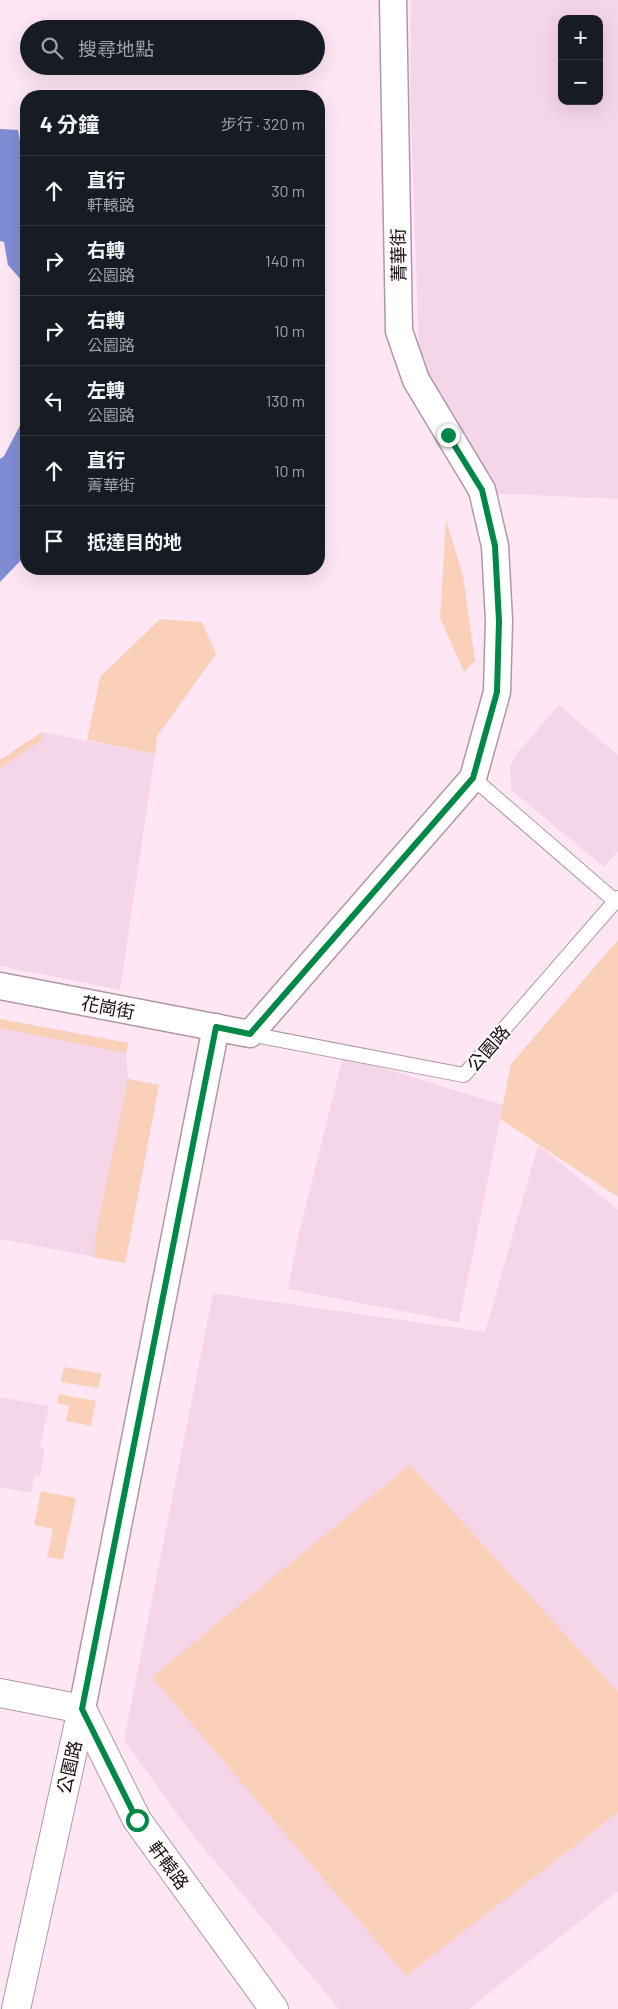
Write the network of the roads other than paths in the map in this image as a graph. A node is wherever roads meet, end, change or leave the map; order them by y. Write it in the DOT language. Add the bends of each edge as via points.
graph roads {
  1 [pos="393,0"];
  2 [pos="473,778"];
  3 [pos="617,899"];
  4 [pos="0,986"];
  5 [pos="216,1027"];
  6 [pos="250,1034"];
  7 [pos="0,1693"];
  8 [pos="82,1709"];
  9 [pos="16,2009"];
  10 [pos="274,2009"];
  1 -- 2 [label="street, 菁華街" via="399,331 416,380 482,490 495,546 499,621 497,692"];
  2 -- 3 [label="lane, 公園路"];
  2 -- 6 [label="street"];
  3 -- 6 [label="lane, 公園路" via="464,1075"];
  4 -- 5 [label="street, 花崗街"];
  5 -- 6 [label="street, 公園路"];
  5 -- 8 [label="street, 公園路"];
  7 -- 8 [label="street"];
  8 -- 9 [label="street, 公園路"];
  8 -- 10 [label="street, 軒轅路" via="137,1820"];
}
